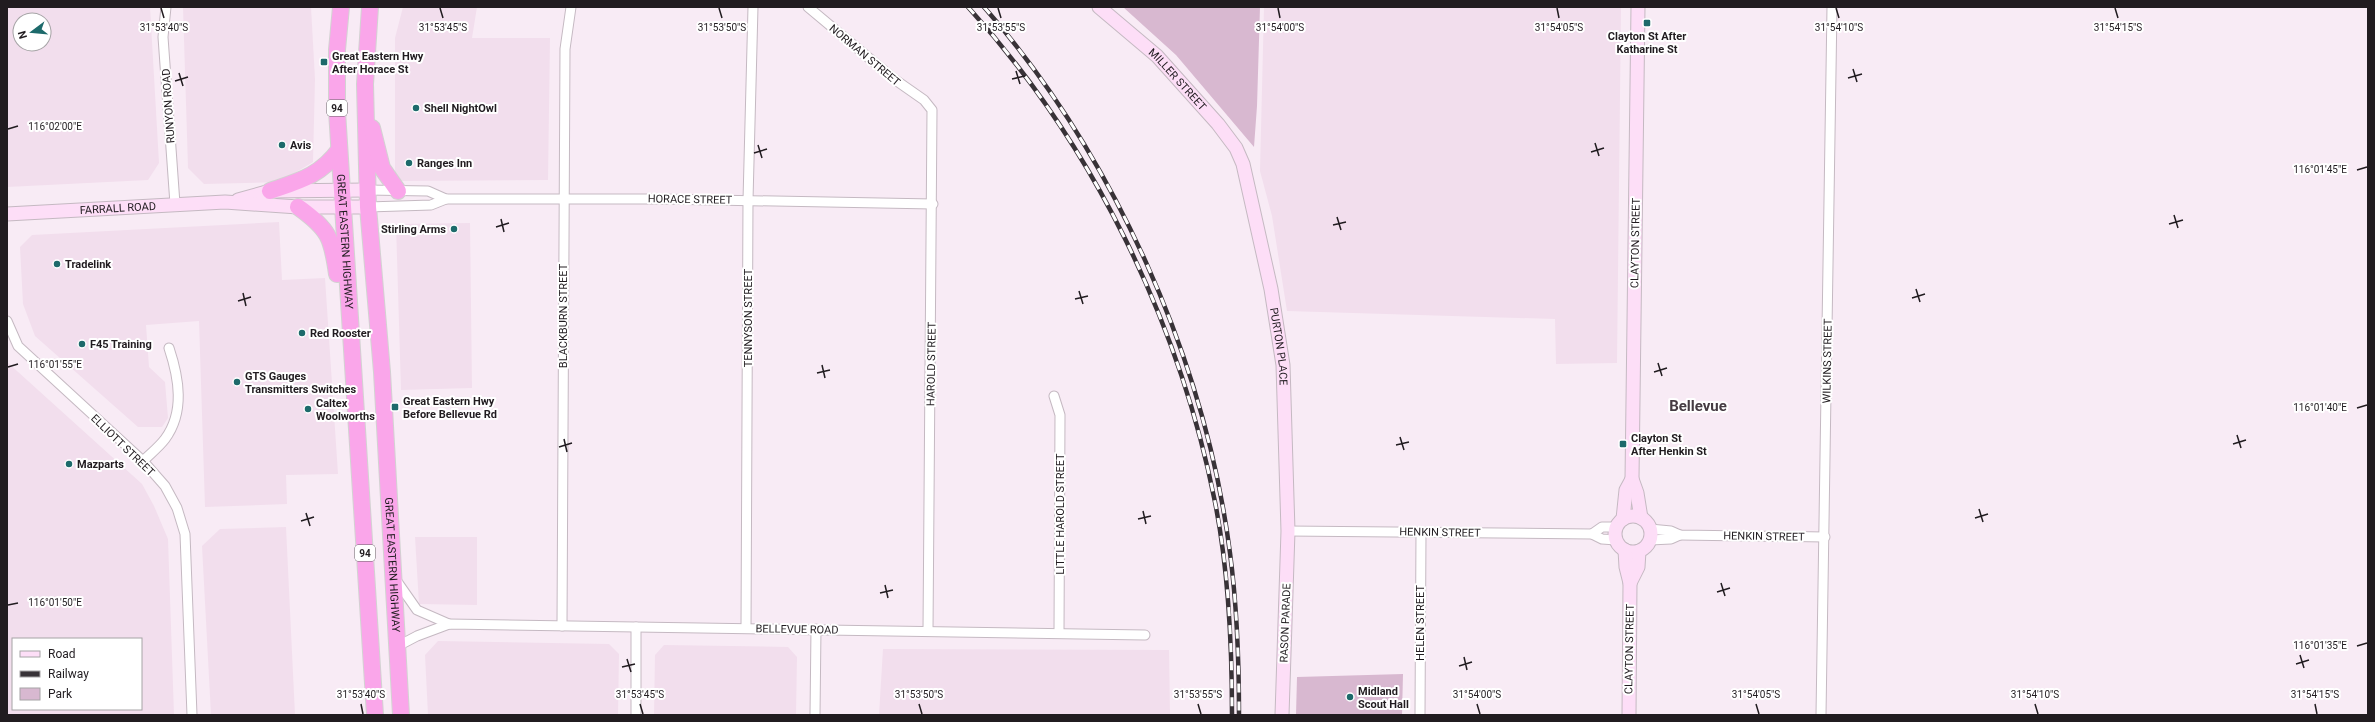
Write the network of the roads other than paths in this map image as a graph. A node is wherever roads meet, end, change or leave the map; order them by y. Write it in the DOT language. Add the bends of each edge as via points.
graph roads {
  1 [pos="166,7"];
  2 [pos="340,7"];
  3 [pos="370,7"];
  4 [pos="571,7"];
  5 [pos="753,7"];
  6 [pos="808,7"];
  7 [pos="1099,7"];
  8 [pos="1638,7"];
  9 [pos="1832,7"];
  10 [pos="924,100"];
  11 [pos="366,119"];
  12 [pos="339,150"];
  13 [pos="1243,164"];
  14 [pos="367,190"];
  15 [pos="270,191"];
  16 [pos="342,191"];
  17 [pos="398,191"];
  18 [pos="563,198"];
  19 [pos="446,199"];
  20 [pos="748,200"];
  21 [pos="229,202"];
  22 [pos="175,204"];
  23 [pos="933,204"];
  24 [pos="298,207"];
  25 [pos="342,207"];
  26 [pos="368,207"];
  27 [pos="7,214"];
  28 [pos="7,320"];
  29 [pos="349,322"];
  30 [pos="169,348"];
  31 [pos="1054,396"];
  32 [pos="143,461"];
  33 [pos="1632,479"];
  34 [pos="1641,518"];
  35 [pos="1619,529"];
  36 [pos="1288,531"];
  37 [pos="1420,532"];
  38 [pos="1650,534"];
  39 [pos="1825,537"];
  40 [pos="1625,550"];
  41 [pos="1639,551"];
  42 [pos="393,576"];
  43 [pos="1630,583"];
  44 [pos="449,624"];
  45 [pos="562,626"];
  46 [pos="636,627"];
  47 [pos="746,628"];
  48 [pos="816,629"];
  49 [pos="928,631"];
  50 [pos="1059,634"];
  51 [pos="1145,634"];
  52 [pos="398,646"];
  53 [pos="192,715"];
  54 [pos="375,715"];
  55 [pos="401,715"];
  56 [pos="636,715"];
  57 [pos="815,715"];
  58 [pos="1282,715"];
  59 [pos="1420,715"];
  60 [pos="1628,715"];
  61 [pos="1821,715"];
  1 -- 22 [label="street, RUNYON ROAD" via="163,37"];
  2 -- 12 [label="highway, GREAT EASTERN HIGHWAY / 94" via="336,76"];
  3 -- 11 [label="highway, GREAT EASTERN HIGHWAY / 94"];
  4 -- 18 [label="street, BLACKBURN STREET" via="565,49"];
  5 -- 20 [label="street, TENNYSON STREET"];
  6 -- 10 [label="street, NORMAN STREET" via="894,79"];
  7 -- 13 [label="main road, MILLER STREET" via="1157,56 1218,124 1236,148"];
  8 -- 33 [label="main road, CLAYTON STREET"];
  9 -- 39 [label="street, WILKINS STREET"];
  10 -- 23 [label="street, HAROLD STREET" via="933,113"];
  11 -- 14 [label="highway, GREAT EASTERN HIGHWAY / 94"];
  11 -- 17 [label="highway" via="373,130 382,168"];
  12 -- 15 [label="highway" via="329,164 316,173"];
  12 -- 16 [label="highway, GREAT EASTERN HIGHWAY / 94"];
  13 -- 36 [label="main road, PURTON PLACE" via="1271,289 1283,365"];
  14 -- 16 [label="main road, FARRALL ROAD"];
  14 -- 17 [label="street, HORACE STREET"];
  14 -- 26 [label="highway, GREAT EASTERN HIGHWAY / 94"];
  15 -- 16 [label="main road, FARRALL ROAD"];
  15 -- 21 [label="main road, FARRALL ROAD"];
  16 -- 25 [label="highway, GREAT EASTERN HIGHWAY / 94"];
  17 -- 19 [label="street, HORACE STREET" via="428,191"];
  18 -- 19 [label="street, HORACE STREET"];
  18 -- 20 [label="street, HORACE STREET"];
  18 -- 45 [label="street, BLACKBURN STREET"];
  19 -- 26 [label="street, HORACE STREET" via="430,205"];
  20 -- 23 [label="street, HORACE STREET"];
  20 -- 47 [label="street, TENNYSON STREET"];
  21 -- 22 [label="main road, FARRALL ROAD"];
  21 -- 24 [label="main road, FARRALL ROAD"];
  22 -- 27 [label="main road, FARRALL ROAD"];
  23 -- 49 [label="street, HAROLD STREET"];
  24 -- 25 [label="main road, FARRALL ROAD"];
  24 -- 29 [label="highway" via="312,216 332,243 339,286"];
  25 -- 26 [label="main road, FARRALL ROAD"];
  25 -- 29 [label="highway, GREAT EASTERN HIGHWAY / 94"];
  26 -- 42 [label="highway, GREAT EASTERN HIGHWAY / 94" via="382,372"];
  28 -- 32 [label="street, ELLIOTT STREET" via="18,346"];
  29 -- 54 [label="highway, GREAT EASTERN HIGHWAY / 94" via="356,391"];
  30 -- 32 [label="street" via="177,371 179,395 176,417 165,439"];
  31 -- 50 [label="street, LITTLE HAROLD STREET" via="1060,415"];
  32 -- 53 [label="street, ELLIOTT STREET" via="165,486 177,508 185,534"];
  33 -- 34 [label="main road, CLAYTON STREET"];
  33 -- 35 [label="main road, CLAYTON STREET" via="1626,490"];
  34 -- 35 [label="main road" via="1635,516"];
  34 -- 38 [label="main road"];
  35 -- 37 [label="street, HENKIN STREET" via="1602,539 1592,534"];
  35 -- 40 [label="main road"];
  36 -- 37 [label="street, HENKIN STREET"];
  36 -- 58 [label="main road, RASON PARADE"];
  37 -- 59 [label="street, HELEN STREET"];
  38 -- 39 [label="street, HENKIN STREET" via="1671,531 1680,534"];
  38 -- 41 [label="main road" via="1644,549"];
  39 -- 61 [label="street, WILKINS STREET"];
  40 -- 41 [label="main road"];
  40 -- 43 [label="main road, CLAYTON STREET"];
  41 -- 43 [label="main road, CLAYTON STREET" via="1638,567"];
  42 -- 44 [label="street, BELLEVUE ROAD" via="417,610"];
  42 -- 52 [label="highway, GREAT EASTERN HIGHWAY / 94"];
  43 -- 60 [label="main road, CLAYTON STREET"];
  44 -- 45 [label="street, BELLEVUE ROAD"];
  44 -- 52 [label="street, BELLEVUE ROAD"];
  45 -- 46 [label="street, BELLEVUE ROAD"];
  46 -- 47 [label="street, BELLEVUE ROAD"];
  46 -- 56 [label="street"];
  47 -- 48 [label="street, BELLEVUE ROAD"];
  48 -- 49 [label="street, BELLEVUE ROAD"];
  48 -- 57 [label="street"];
  49 -- 50 [label="street, BELLEVUE ROAD"];
  50 -- 51 [label="street, BELLEVUE ROAD"];
  52 -- 55 [label="highway, GREAT EASTERN HIGHWAY / 94"];
}
